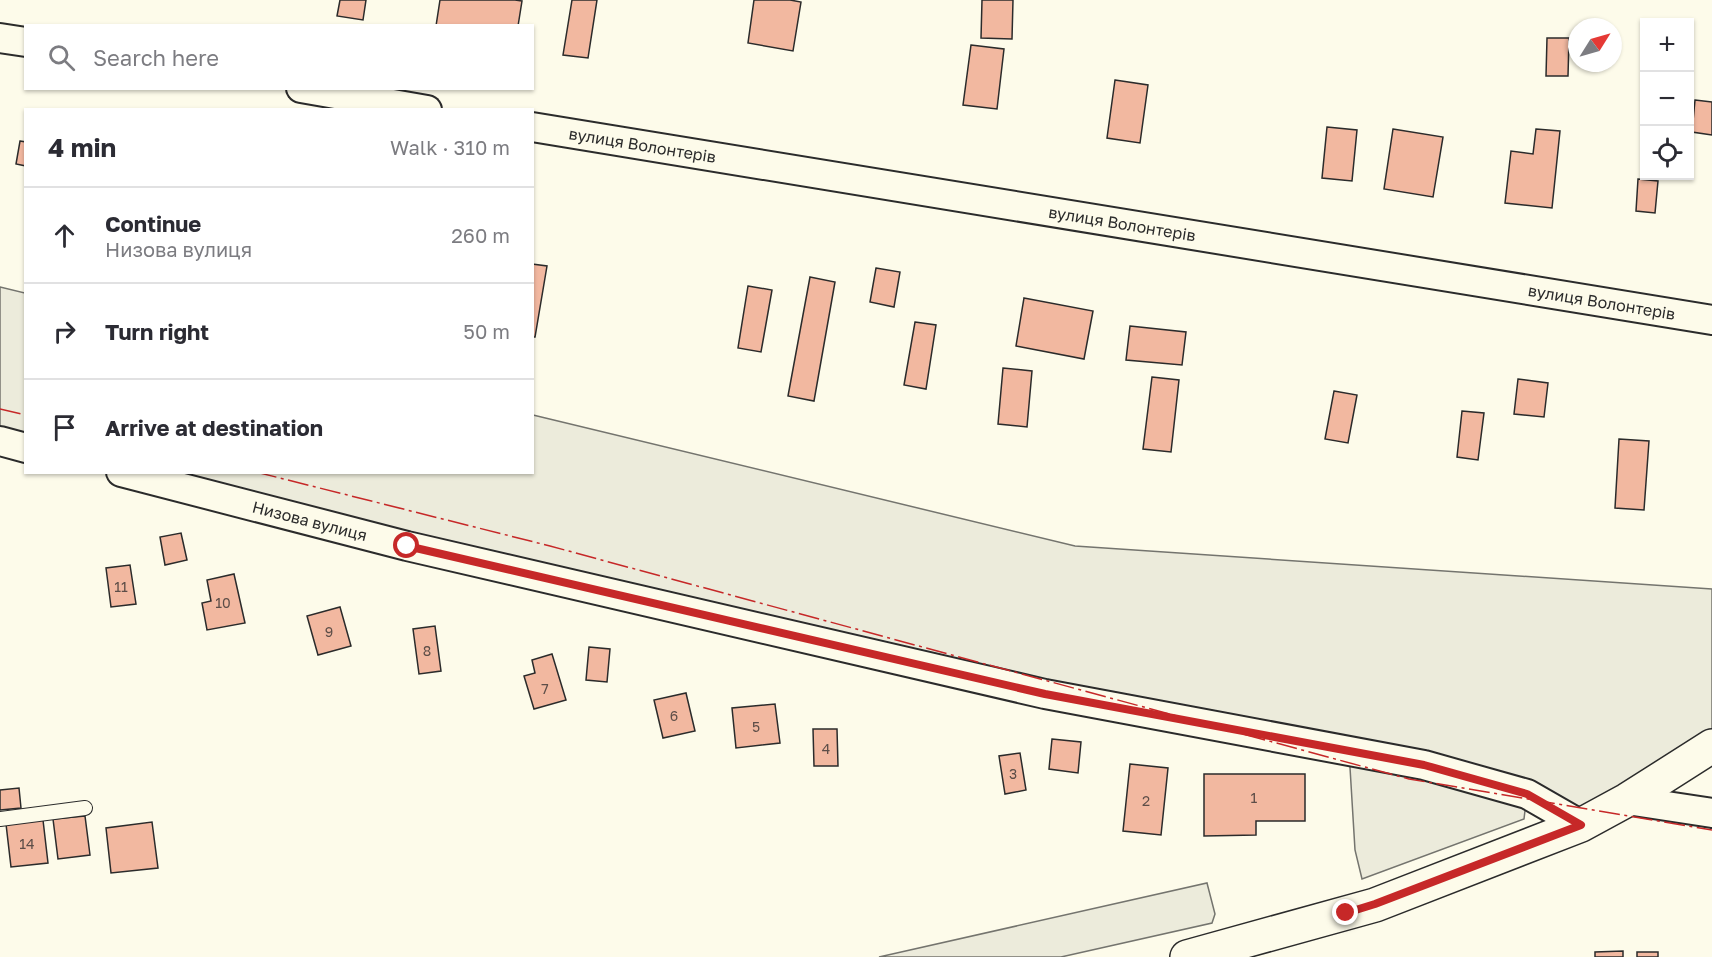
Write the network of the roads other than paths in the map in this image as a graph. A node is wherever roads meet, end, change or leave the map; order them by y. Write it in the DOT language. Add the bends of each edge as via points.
graph roads {
  1 [pos="0,38"];
  2 [pos="24,42"];
  3 [pos="312,90"];
  4 [pos="416,108"];
  5 [pos="534,127"];
  6 [pos="1712,320"];
  7 [pos="0,441"];
  8 [pos="24,447"];
  9 [pos="129,474"];
  10 [pos="1712,746"];
  11 [pos="1627,800"];
  12 [pos="85,808"];
  13 [pos="1712,813"];
  14 [pos="0,819"];
  15 [pos="1581,825"];
  16 [pos="1186,957"];
  1 -- 2 [label="street"];
  3 -- 4 [label="street"];
  5 -- 6 [label="street, вулиця Волонтерів"];
  7 -- 8 [label="street"];
  9 -- 15 [label="street, Низова вулиця" via="407,546 1045,694 1424,765 1527,794"];
  10 -- 11 [label="street"];
  11 -- 13 [label="street"];
  11 -- 15 [label="street"];
  12 -- 14 [label="lane"];
  15 -- 16 [label="street" via="1375,904"];
}
